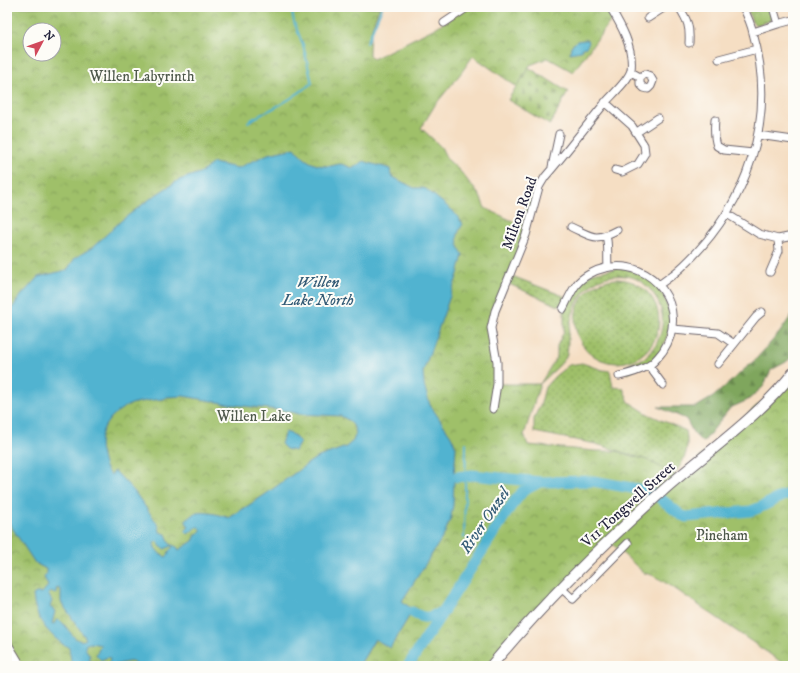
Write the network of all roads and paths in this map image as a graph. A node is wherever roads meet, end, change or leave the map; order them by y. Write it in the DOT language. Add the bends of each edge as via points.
graph roads {
  1 [pos="468,7"];
  2 [pos="610,7"];
  3 [pos="665,7"];
  4 [pos="679,7"];
  5 [pos="743,7"];
  6 [pos="773,7"];
  7 [pos="648,18"];
  8 [pos="793,20"];
  9 [pos="444,22"];
  10 [pos="778,24"];
  11 [pos="753,32"];
  12 [pos="689,43"];
  13 [pos="757,49"];
  14 [pos="719,59"];
  15 [pos="631,72"];
  16 [pos="640,77"];
  17 [pos="605,102"];
  18 [pos="658,118"];
  19 [pos="715,120"];
  20 [pos="637,132"];
  21 [pos="559,134"];
  22 [pos="758,135"];
  23 [pos="793,140"];
  24 [pos="754,153"];
  25 [pos="551,170"];
  26 [pos="615,170"];
  27 [pos="727,214"];
  28 [pos="571,227"];
  29 [pos="617,230"];
  30 [pos="606,236"];
  31 [pos="793,236"];
  32 [pos="778,239"];
  33 [pos="608,267"];
  34 [pos="770,272"];
  35 [pos="659,285"];
  36 [pos="564,309"];
  37 [pos="762,312"];
  38 [pos="673,329"];
  39 [pos="734,344"];
  40 [pos="718,364"];
  41 [pos="650,366"];
  42 [pos="793,373"];
  43 [pos="619,376"];
  44 [pos="663,385"];
  45 [pos="493,409"];
  46 [pos="628,543"];
  47 [pos="561,588"];
  48 [pos="7,646"];
  49 [pos="20,666"];
  50 [pos="491,666"];
  1 -- 9 [label="street"];
  2 -- 15 [label="street" via="630,50"];
  3 -- 7 [label="street"];
  4 -- 12 [label="street" via="690,29"];
  5 -- 11 [label="street"];
  6 -- 10 [label="street"];
  8 -- 10 [label="street"];
  10 -- 11 [label="street"];
  11 -- 13 [label="street"];
  13 -- 14 [label="street"];
  13 -- 22 [label="street" via="761,93"];
  15 -- 16 [label="street"];
  15 -- 17 [label="street, Milton Road"];
  17 -- 20 [label="street"];
  17 -- 25 [label="street, Milton Road"];
  18 -- 20 [label="street"];
  19 -- 24 [label="street" via="717,146 724,150"];
  20 -- 26 [label="street" via="645,153 633,167 622,172"];
  21 -- 25 [label="street"];
  22 -- 23 [label="street"];
  22 -- 24 [label="street"];
  24 -- 27 [label="street" via="746,179"];
  25 -- 45 [label="street, Milton Road" via="539,187 526,235 495,311 491,328 498,384"];
  27 -- 32 [label="street" via="759,234"];
  27 -- 35 [label="street" via="700,249"];
  28 -- 30 [label="street" via="595,238"];
  29 -- 30 [label="street"];
  30 -- 33 [label="street" via="609,245 606,255"];
  31 -- 32 [label="street"];
  32 -- 34 [label="street" via="779,251"];
  33 -- 35 [label="street" via="634,269 652,278"];
  33 -- 36 [label="street" via="576,284"];
  35 -- 38 [label="street" via="671,308"];
  37 -- 39 [label="street"];
  38 -- 39 [label="street" via="718,333"];
  38 -- 41 [label="street" via="665,348"];
  39 -- 40 [label="street"];
  41 -- 43 [label="street"];
  41 -- 44 [label="street"];
  42 -- 47 [label="street, V11 Tongwell Street" via="751,417 596,551"];
  46 -- 47 [label="street" via="573,598"];
  47 -- 50 [label="street, V11 Tongwell Street"];
  48 -- 49 [label="main road"];
}
